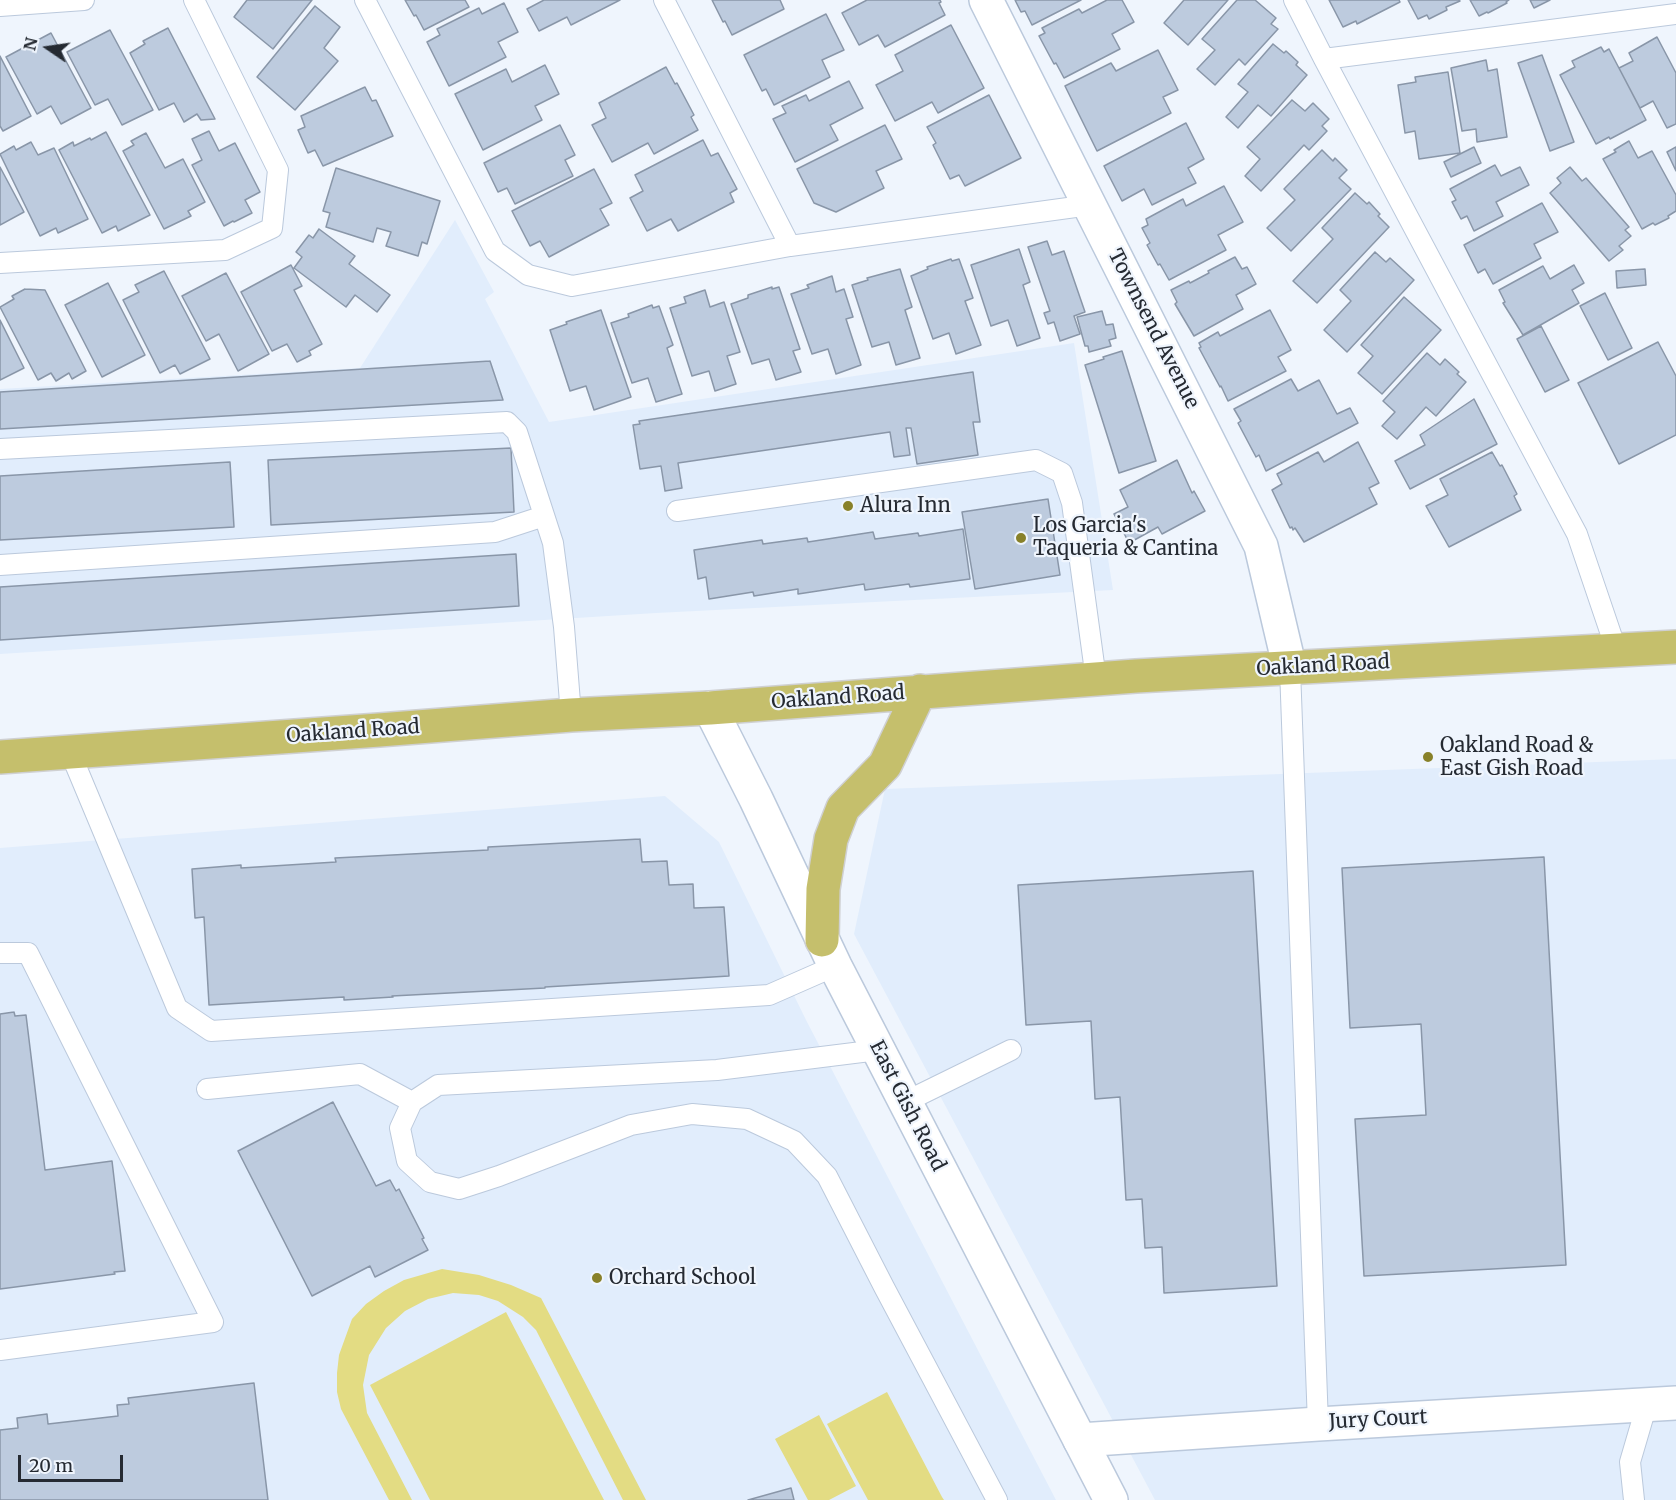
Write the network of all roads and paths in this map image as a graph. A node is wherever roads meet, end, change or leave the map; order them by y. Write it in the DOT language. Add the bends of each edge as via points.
graph roads {
  1 [pos="84,0"];
  2 [pos="194,0"];
  3 [pos="365,0"];
  4 [pos="664,0"];
  5 [pos="987,0"];
  6 [pos="1294,0"];
  7 [pos="0,6"];
  8 [pos="1676,14"];
  9 [pos="1324,59"];
  10 [pos="1090,205"];
  11 [pos="790,246"];
  12 [pos="0,262"];
  13 [pos="0,449"];
  14 [pos="677,511"];
  15 [pos="544,516"];
  16 [pos="0,565"];
  17 [pos="1676,647"];
  18 [pos="1616,649"];
  19 [pos="1290,669"];
  20 [pos="1096,679"];
  21 [pos="920,691"];
  22 [pos="710,708"];
  23 [pos="571,715"];
  24 [pos="70,752"];
  25 [pos="0,757"];
  26 [pos="0,953"];
  27 [pos="829,953"];
  28 [pos="878,1050"];
  29 [pos="1011,1050"];
  30 [pos="207,1089"];
  31 [pos="412,1102"];
  32 [pos="905,1102"];
  33 [pos="0,1350"];
  34 [pos="1661,1403"];
  35 [pos="1318,1424"];
  36 [pos="1080,1440"];
  37 [pos="998,1500"];
  38 [pos="1111,1500"];
  39 [pos="1634,1500"];
  1 -- 7 [label="lane"];
  2 -- 12 [label="lane" via="278,170 272,228 225,250"];
  3 -- 11 [label="lane" via="495,251 528,275 572,286"];
  4 -- 11 [label="lane"];
  5 -- 10 [label="street, Townsend Avenue"];
  6 -- 9 [label="lane"];
  8 -- 9 [label="lane"];
  9 -- 18 [label="lane" via="1578,534"];
  10 -- 11 [label="lane"];
  10 -- 19 [label="street, Townsend Avenue" via="1261,546"];
  13 -- 15 [label="lane" via="507,422 517,432"];
  14 -- 20 [label="lane" via="1036,460 1062,474 1072,503"];
  15 -- 16 [label="lane" via="495,532"];
  15 -- 23 [label="lane" via="553,543"];
  17 -- 18 [label="main road, Oakland Road"];
  18 -- 19 [label="main road, Oakland Road"];
  19 -- 20 [label="main road, Oakland Road"];
  19 -- 35 [label="lane"];
  20 -- 21 [label="main road, Oakland Road"];
  21 -- 22 [label="main road, Oakland Road"];
  21 -- 27 [label="main road" via="885,765 843,808 831,839 823,889"];
  22 -- 23 [label="main road, Oakland Road"];
  22 -- 27 [label="street, East Gish Road"];
  23 -- 24 [label="main road, Oakland Road"];
  24 -- 25 [label="main road, Oakland Road"];
  24 -- 27 [label="lane" via="177,1008 211,1031 769,995"];
  26 -- 33 [label="lane" via="28,952 213,1322"];
  27 -- 28 [label="street, East Gish Road"];
  28 -- 31 [label="lane" via="717,1070 438,1085"];
  28 -- 32 [label="street, East Gish Road"];
  29 -- 32 [label="lane"];
  30 -- 31 [label="lane" via="360,1074"];
  31 -- 37 [label="lane" via="400,1128 407,1161 430,1182 459,1189 632,1125 692,1114 747,1119 794,1141 826,1176"];
  32 -- 36 [label="street, East Gish Road"];
  34 -- 35 [label="street, Jury Court"];
  34 -- 39 [label="lane" via="1630,1462"];
  35 -- 36 [label="street, Jury Court"];
  36 -- 38 [label="street, East Gish Road"];
}
